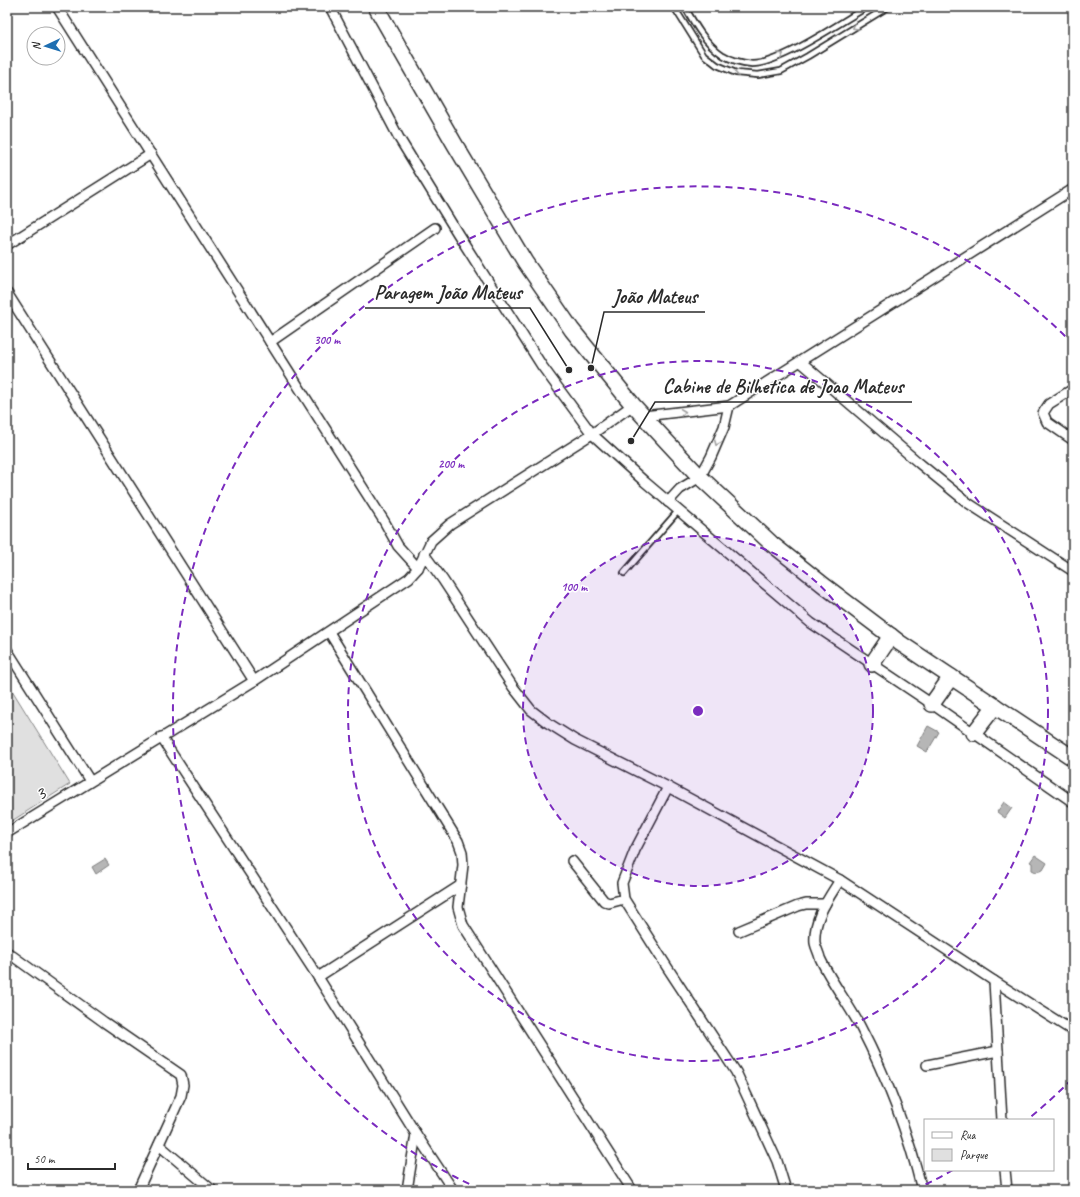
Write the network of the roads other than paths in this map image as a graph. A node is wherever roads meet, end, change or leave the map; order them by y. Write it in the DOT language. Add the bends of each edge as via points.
graph roads {
  1 [pos="57,7"];
  2 [pos="330,7"];
  3 [pos="376,7"];
  4 [pos="674,7"];
  5 [pos="685,7"];
  6 [pos="867,7"];
  7 [pos="888,7"];
  8 [pos="151,154"];
  9 [pos="1073,189"];
  10 [pos="435,228"];
  11 [pos="7,245"];
  12 [pos="7,293"];
  13 [pos="270,342"];
  14 [pos="800,362"];
  15 [pos="1073,389"];
  16 [pos="633,405"];
  17 [pos="729,406"];
  18 [pos="644,416"];
  19 [pos="592,434"];
  20 [pos="1073,440"];
  21 [pos="700,477"];
  22 [pos="668,502"];
  23 [pos="679,510"];
  24 [pos="424,554"];
  25 [pos="418,568"];
  26 [pos="1073,571"];
  27 [pos="624,573"];
  28 [pos="328,632"];
  29 [pos="891,636"];
  30 [pos="7,650"];
  31 [pos="872,664"];
  32 [pos="951,677"];
  33 [pos="254,681"];
  34 [pos="932,704"];
  35 [pos="995,706"];
  36 [pos="974,733"];
  37 [pos="161,737"];
  38 [pos="1073,758"];
  39 [pos="90,781"];
  40 [pos="668,787"];
  41 [pos="1073,802"];
  42 [pos="7,833"];
  43 [pos="572,861"];
  44 [pos="840,880"];
  45 [pos="461,885"];
  46 [pos="624,899"];
  47 [pos="825,904"];
  48 [pos="739,931"];
  49 [pos="7,952"];
  50 [pos="318,977"];
  51 [pos="994,981"];
  52 [pos="1073,1031"];
  53 [pos="998,1051"];
  54 [pos="927,1065"];
  55 [pos="1002,1119"];
  56 [pos="416,1134"];
  57 [pos="159,1145"];
  58 [pos="1006,1171"];
  59 [pos="138,1190"];
  60 [pos="212,1190"];
  61 [pos="407,1190"];
  62 [pos="453,1190"];
  63 [pos="632,1190"];
  64 [pos="786,1190"];
  65 [pos="922,1190"];
  66 [pos="1007,1190"];
  1 -- 8 [label="street"];
  2 -- 19 [label="street" via="399,138 454,228 542,366"];
  3 -- 16 [label="main road" via="525,262 572,330"];
  7 -- 4 [label="lane, one-way" via="780,71 758,75 736,73 717,65 704,55"];
  5 -- 6 [label="lane, one-way" via="701,34 714,48 737,61 752,64 772,60"];
  8 -- 11 [label="street"];
  8 -- 13 [label="street"];
  9 -- 14 [label="street"];
  10 -- 13 [label="street"];
  12 -- 33 [label="street"];
  13 -- 25 [label="street" via="398,546"];
  14 -- 17 [label="street"];
  14 -- 26 [label="street" via="968,503"];
  15 -- 20 [label="street" via="1049,404 1043,413 1047,422"];
  16 -- 18 [label="main road"];
  16 -- 19 [label="street"];
  18 -- 17 [label="street, one-way"];
  17 -- 21 [label="street, one-way" via="724,427"];
  18 -- 21 [label="main road"];
  19 -- 22 [label="street"];
  19 -- 24 [label="street" via="450,524 431,541"];
  21 -- 22 [label="street" via="680,489"];
  21 -- 29 [label="main road" via="772,544"];
  22 -- 23 [label="street"];
  23 -- 27 [label="lane"];
  23 -- 31 [label="street" via="811,623"];
  24 -- 25 [label="street"];
  24 -- 40 [label="street" via="531,710 575,740"];
  25 -- 28 [label="street, 3" via="410,578"];
  28 -- 33 [label="street, 3"];
  28 -- 45 [label="street" via="458,841 463,865"];
  29 -- 31 [label="main road"];
  29 -- 32 [label="main road"];
  30 -- 39 [label="street"];
  31 -- 34 [label="street"];
  32 -- 34 [label="main road"];
  32 -- 35 [label="main road"];
  33 -- 37 [label="street, 3"];
  34 -- 36 [label="street"];
  35 -- 36 [label="main road"];
  35 -- 38 [label="main road"];
  36 -- 41 [label="street"];
  37 -- 39 [label="street, 3"];
  37 -- 50 [label="street"];
  39 -- 42 [label="street, 3"];
  40 -- 44 [label="street"];
  40 -- 46 [label="street" via="635,850 622,883"];
  43 -- 46 [label="street" via="604,901 609,903"];
  44 -- 47 [label="street"];
  44 -- 51 [label="street"];
  45 -- 50 [label="street"];
  45 -- 63 [label="street" via="458,907 463,925"];
  46 -- 64 [label="street" via="736,1072 777,1161"];
  47 -- 48 [label="street" via="798,906"];
  47 -- 65 [label="street" via="815,929 815,945 884,1073 914,1158"];
  49 -- 57 [label="street" via="181,1075 184,1086 181,1096"];
  50 -- 56 [label="street"];
  51 -- 52 [label="street"];
  51 -- 53 [label="street"];
  53 -- 54 [label="street"];
  53 -- 55 [label="street"];
  56 -- 61 [label="street"];
  56 -- 62 [label="street"];
  57 -- 59 [label="street"];
  57 -- 60 [label="street"];
  58 -- 66 [label="street"];
}
